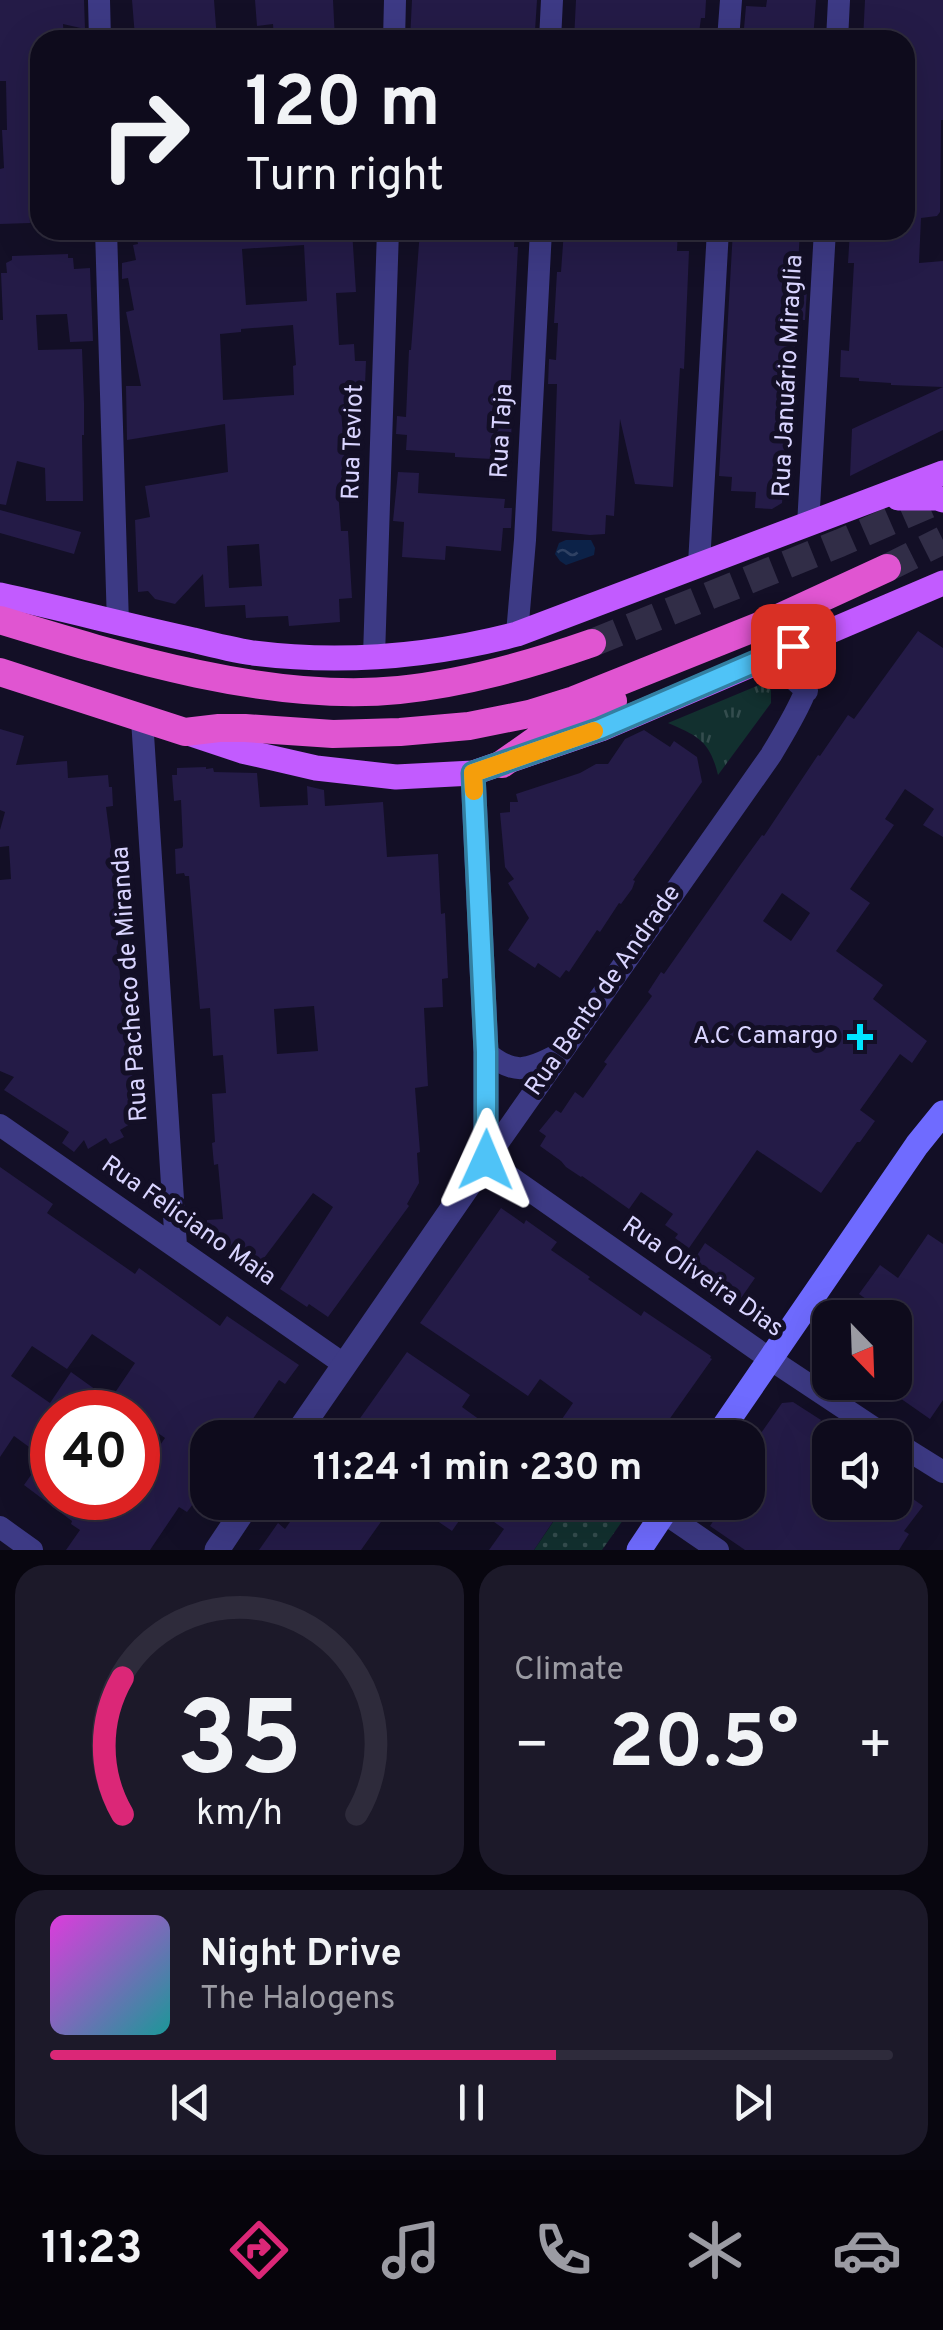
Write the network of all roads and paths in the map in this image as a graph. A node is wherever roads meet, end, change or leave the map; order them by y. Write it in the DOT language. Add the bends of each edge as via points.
graph roads {
  1 [pos="99,0"];
  2 [pos="396,0"];
  3 [pos="552,0"];
  4 [pos="730,0"];
  5 [pos="840,0"];
  6 [pos="100,30"];
  7 [pos="394,30"];
  8 [pos="550,30"];
  9 [pos="728,30"];
  10 [pos="838,30"];
  11 [pos="106,240"];
  12 [pos="388,240"];
  13 [pos="540,240"];
  14 [pos="717,240"];
  15 [pos="824,240"];
  16 [pos="943,473"];
  17 [pos="880,499"];
  18 [pos="943,500"];
  19 [pos="808,525"];
  20 [pos="698,564"];
  21 [pos="887,568"];
  22 [pos="943,583"];
  23 [pos="0,595"];
  24 [pos="0,620"];
  25 [pos="774,620"];
  26 [pos="118,624"];
  27 [pos="517,634"];
  28 [pos="818,636"];
  29 [pos="592,643"];
  30 [pos="374,656"];
  31 [pos="768,657"];
  32 [pos="0,672"];
  33 [pos="807,690"];
  34 [pos="142,719"];
  35 [pos="185,732"];
  36 [pos="502,764"];
  37 [pos="473,773"];
  38 [pos="486,1052"];
  39 [pos="560,1053"];
  40 [pos="943,1113"];
  41 [pos="0,1124"];
  42 [pos="486,1160"];
  43 [pos="176,1246"];
  44 [pos="770,1359"];
  45 [pos="345,1364"];
  46 [pos="306,1420"];
  47 [pos="728,1420"];
  48 [pos="862,1420"];
  49 [pos="912,1453"];
  50 [pos="943,1472"];
  51 [pos="237,1520"];
  52 [pos="660,1520"];
  53 [pos="682,1520"];
  54 [pos="0,1528"];
  55 [pos="32,1550"];
  56 [pos="218,1550"];
  57 [pos="639,1550"];
  58 [pos="718,1550"];
  1 -- 6 [label="street"];
  2 -- 7 [label="street"];
  3 -- 8 [label="street"];
  4 -- 9 [label="street"];
  5 -- 10 [label="street"];
  11 -- 26 [label="street"];
  12 -- 30 [label="street, Rua Teviot"];
  13 -- 27 [label="street, Rua Taja"];
  14 -- 20 [label="street"];
  15 -- 19 [label="street, Rua Januário Miraglia"];
  16 -- 17 [label="main road"];
  17 -- 18 [label="main road"];
  17 -- 19 [label="main road"];
  19 -- 20 [label="main road"];
  20 -- 27 [label="main road"];
  21 -- 25 [label="highway"];
  22 -- 28 [label="main road"];
  23 -- 26 [label="main road"];
  24 -- 29 [label="highway" via="131,658 307,691 447,683"];
  25 -- 35 [label="highway" via="574,700 468,726 333,734"];
  25 -- 36 [label="highway" via="540,738"];
  26 -- 30 [label="main road" via="250,653"];
  27 -- 30 [label="main road" via="467,647"];
  28 -- 31 [label="main road"];
  28 -- 33 [label="street, Rua Bento de Andrade"];
  31 -- 33 [label="street"];
  31 -- 36 [label="main road"];
  32 -- 34 [label="highway"];
  33 -- 39 [label="street, Rua Bento de Andrade" via="771,755"];
  34 -- 35 [label="highway"];
  34 -- 43 [label="street, Rua Pacheco de Miranda"];
  35 -- 37 [label="main road" via="316,768 396,777"];
  36 -- 37 [label="main road"];
  37 -- 38 [label="street"];
  38 -- 39 [label="street" via="521,1070"];
  38 -- 42 [label="street"];
  39 -- 42 [label="street, Rua Bento de Andrade"];
  40 -- 44 [label="main road"];
  41 -- 43 [label="street, Rua Feliciano Maia"];
  42 -- 44 [label="street, Rua Oliveira Dias"];
  42 -- 45 [label="street, Rua Bento de Andrade"];
  43 -- 45 [label="street, Rua Feliciano Maia"];
  44 -- 47 [label="main road"];
  44 -- 48 [label="street, Rua Oliveira Dias"];
  45 -- 46 [label="street, Rua Bento de Andrade"];
  49 -- 50 [label="street, Rua Oliveira Dias"];
  51 -- 56 [label="street"];
  52 -- 57 [label="main road"];
  53 -- 58 [label="street"];
  54 -- 55 [label="street"];
}
